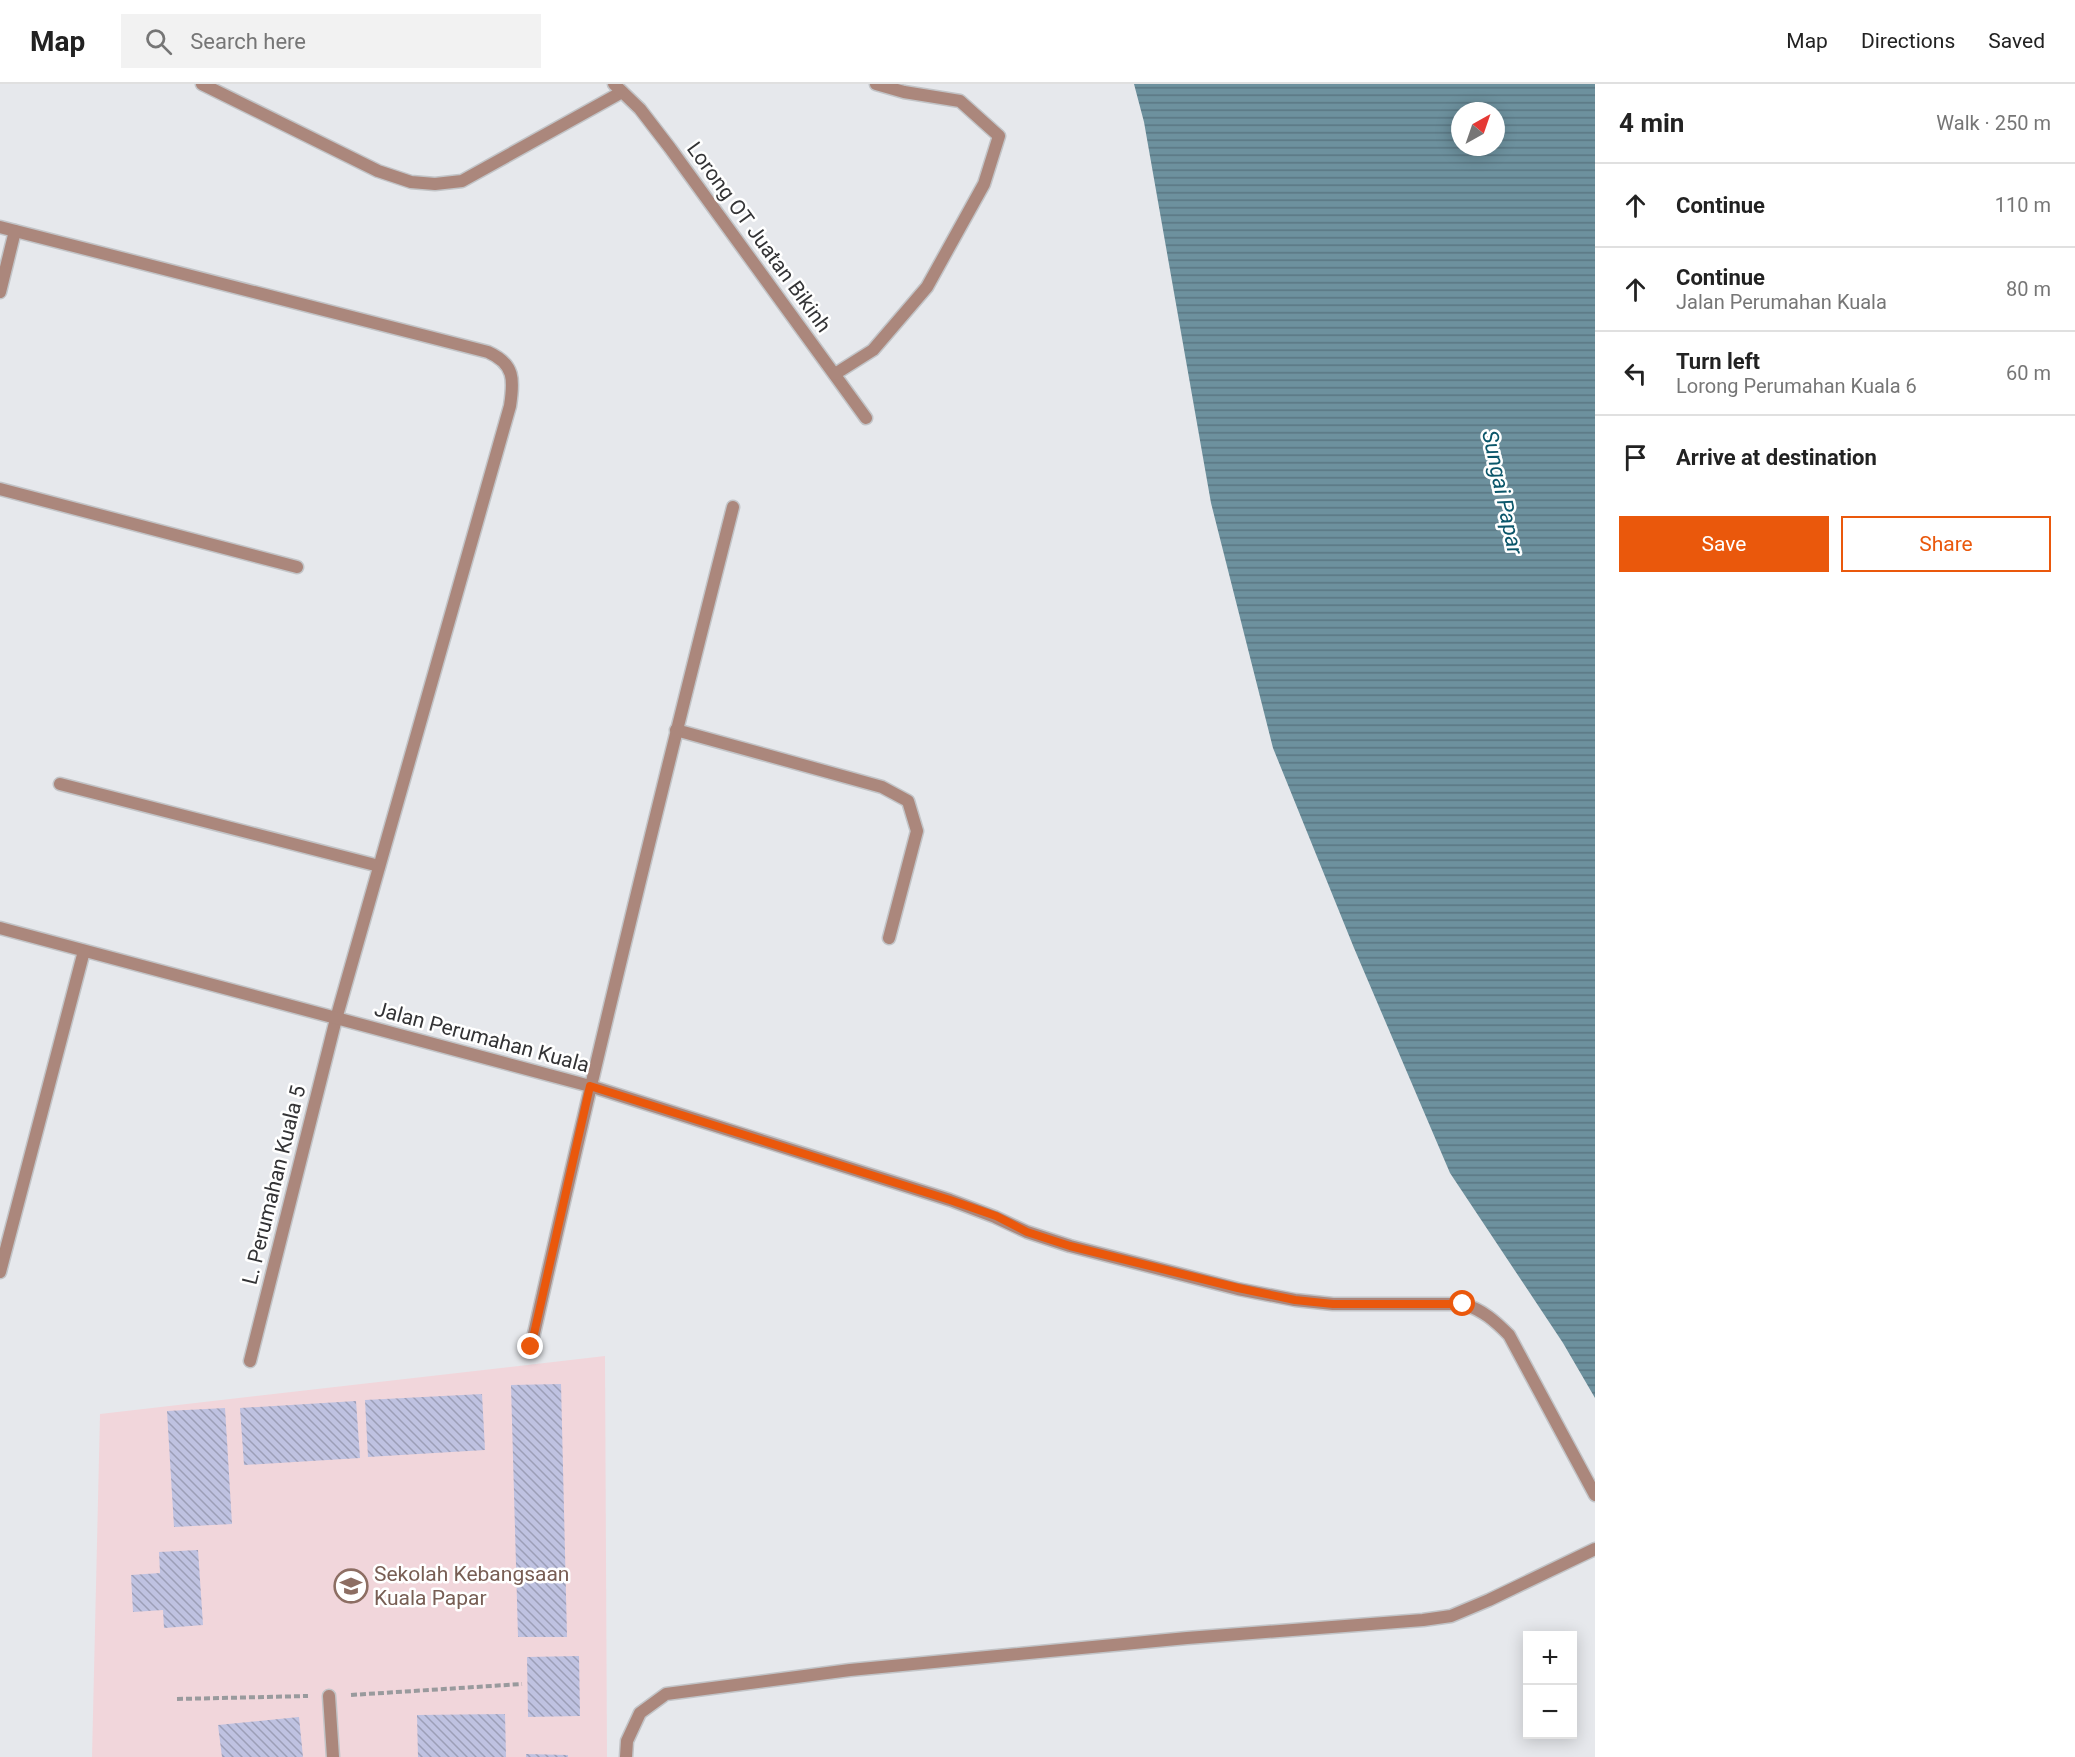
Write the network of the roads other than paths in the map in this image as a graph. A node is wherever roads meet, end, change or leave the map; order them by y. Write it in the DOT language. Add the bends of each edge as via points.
graph roads {
  1 [pos="202,84"];
  2 [pos="876,84"];
  3 [pos="618,88"];
  4 [pos="0,227"];
  5 [pos="15,231"];
  6 [pos="0,291"];
  7 [pos="835,374"];
  8 [pos="866,418"];
  9 [pos="0,489"];
  10 [pos="733,507"];
  11 [pos="297,567"];
  12 [pos="676,730"];
  13 [pos="60,784"];
  14 [pos="379,866"];
  15 [pos="0,928"];
  16 [pos="889,938"];
  17 [pos="84,951"];
  18 [pos="336,1019"];
  19 [pos="590,1086"];
  20 [pos="0,1272"];
  21 [pos="531,1347"];
  22 [pos="250,1361"];
  23 [pos="1595,1495"];
  24 [pos="1595,1549"];
  25 [pos="329,1696"];
  26 [pos="333,1757"];
  27 [pos="626,1757"];
  1 -- 3 [label="street" via="378,171 411,182 435,184 462,181"];
  2 -- 7 [label="street" via="960,101 999,136 984,184 927,287 873,350"];
  3 -- 7 [label="street, Lorong OT Juatan Bikinh" via="670,147"];
  4 -- 5 [label="street"];
  5 -- 6 [label="street"];
  5 -- 14 [label="street, L. Perumahan Kuala 5" via="488,352 508,367 513,379 510,406"];
  7 -- 8 [label="street, Lorong OT Juatan Bikinh"];
  9 -- 11 [label="street"];
  10 -- 12 [label="street"];
  12 -- 16 [label="street" via="882,787 908,801 917,831"];
  12 -- 19 [label="street"];
  13 -- 14 [label="street"];
  14 -- 18 [label="street, L. Perumahan Kuala 5"];
  15 -- 17 [label="street, Jalan Perumahan Kuala"];
  17 -- 18 [label="street, Jalan Perumahan Kuala"];
  17 -- 20 [label="street"];
  18 -- 19 [label="street, Jalan Perumahan Kuala"];
  18 -- 22 [label="street, L. Perumahan Kuala 5"];
  19 -- 21 [label="street"];
  19 -- 23 [label="street, Jalan Perumahan Kuala" via="950,1200 1070,1246 1295,1300 1333,1304 1463,1304 1477,1308 1509,1335"];
  24 -- 27 [label="street" via="1451,1616 861,1669 666,1694 640,1713 627,1741"];
  25 -- 26 [label="street"];
}
